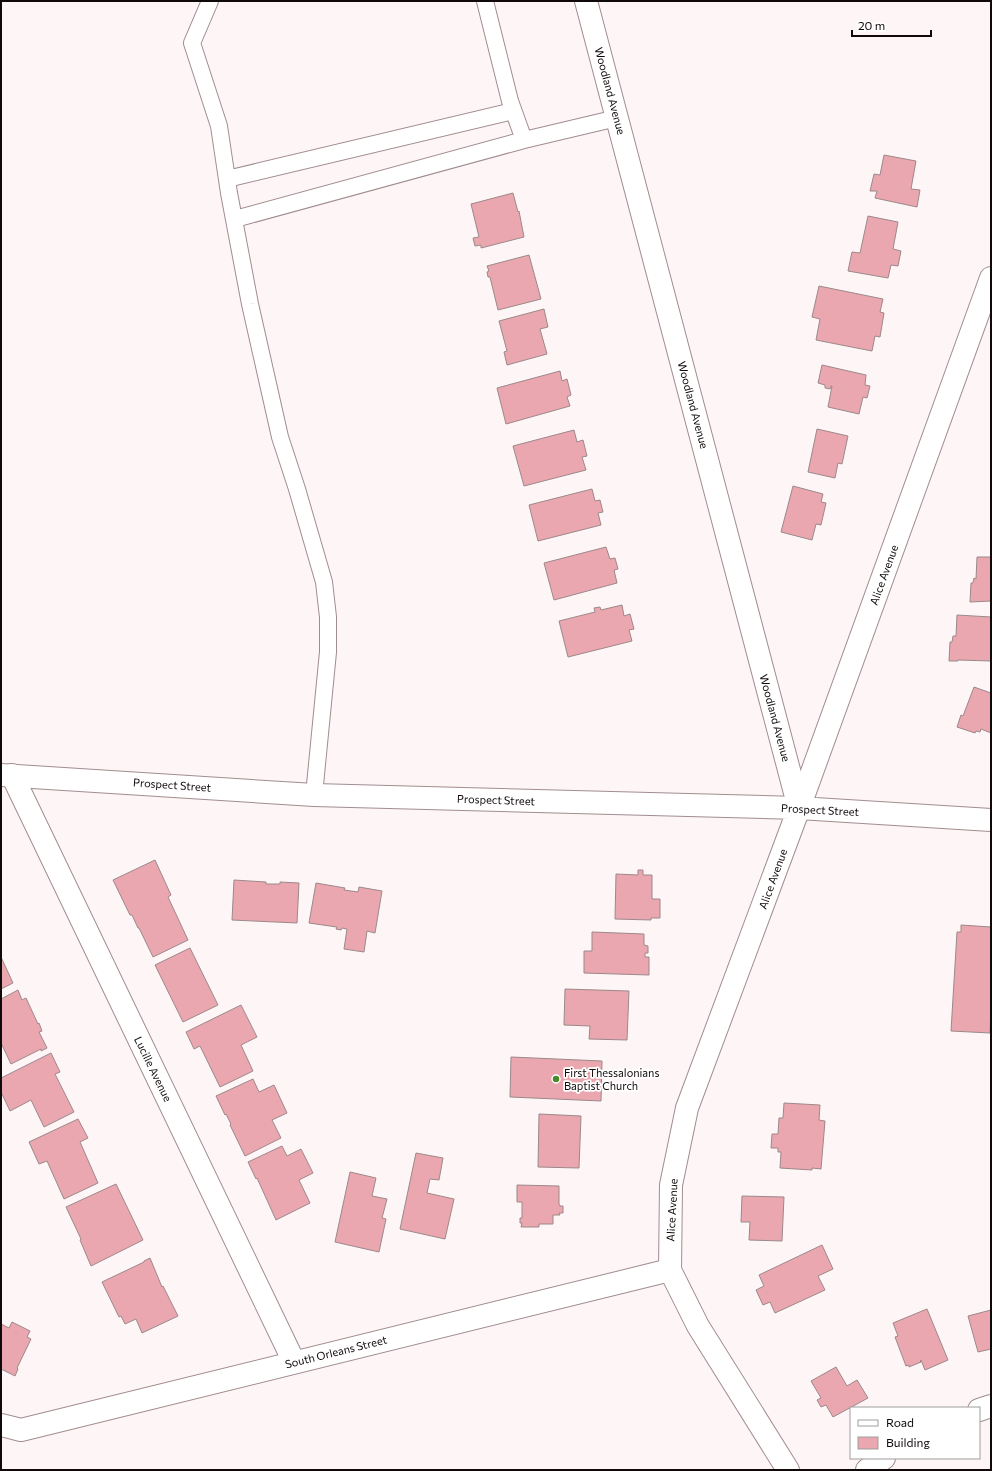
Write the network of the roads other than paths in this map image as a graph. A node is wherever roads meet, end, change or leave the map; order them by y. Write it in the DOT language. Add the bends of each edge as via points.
graph roads {
  1 [pos="210,1"];
  2 [pos="484,1"];
  3 [pos="586,1"];
  4 [pos="513,111"];
  5 [pos="617,118"];
  6 [pos="524,140"];
  7 [pos="227,179"];
  8 [pos="234,219"];
  9 [pos="991,278"];
  10 [pos="6,775"];
  11 [pos="314,795"];
  12 [pos="799,808"];
  13 [pos="991,820"];
  14 [pos="670,1270"];
  15 [pos="294,1362"];
  16 [pos="991,1406"];
  17 [pos="980,1410"];
  18 [pos="1,1425"];
  19 [pos="883,1459"];
  20 [pos="788,1470"];
  21 [pos="867,1470"];
  1 -- 7 [label="lane" via="192,43 219,126"];
  2 -- 4 [label="lane"];
  3 -- 5 [label="street, Woodland Avenue"];
  4 -- 6 [label="lane"];
  4 -- 7 [label="lane"];
  5 -- 6 [label="lane"];
  5 -- 12 [label="street, Woodland Avenue"];
  6 -- 8 [label="lane"];
  7 -- 8 [label="lane"];
  8 -- 11 [label="lane" via="280,437 298,489 324,582 328,652"];
  9 -- 12 [label="street, Alice Avenue"];
  10 -- 11 [label="street, Prospect Street"];
  10 -- 15 [label="street, Lucille Avenue"];
  11 -- 12 [label="street, Prospect Street"];
  12 -- 13 [label="street, Prospect Street"];
  12 -- 14 [label="street, Alice Avenue" via="687,1108 672,1185"];
  14 -- 15 [label="street, South Orleans Street"];
  14 -- 20 [label="street, Alice Avenue" via="698,1326"];
  15 -- 18 [label="street, South Orleans Street" via="21,1430"];
  16 -- 17 [label="street"];
  19 -- 21 [label="street"];
}
